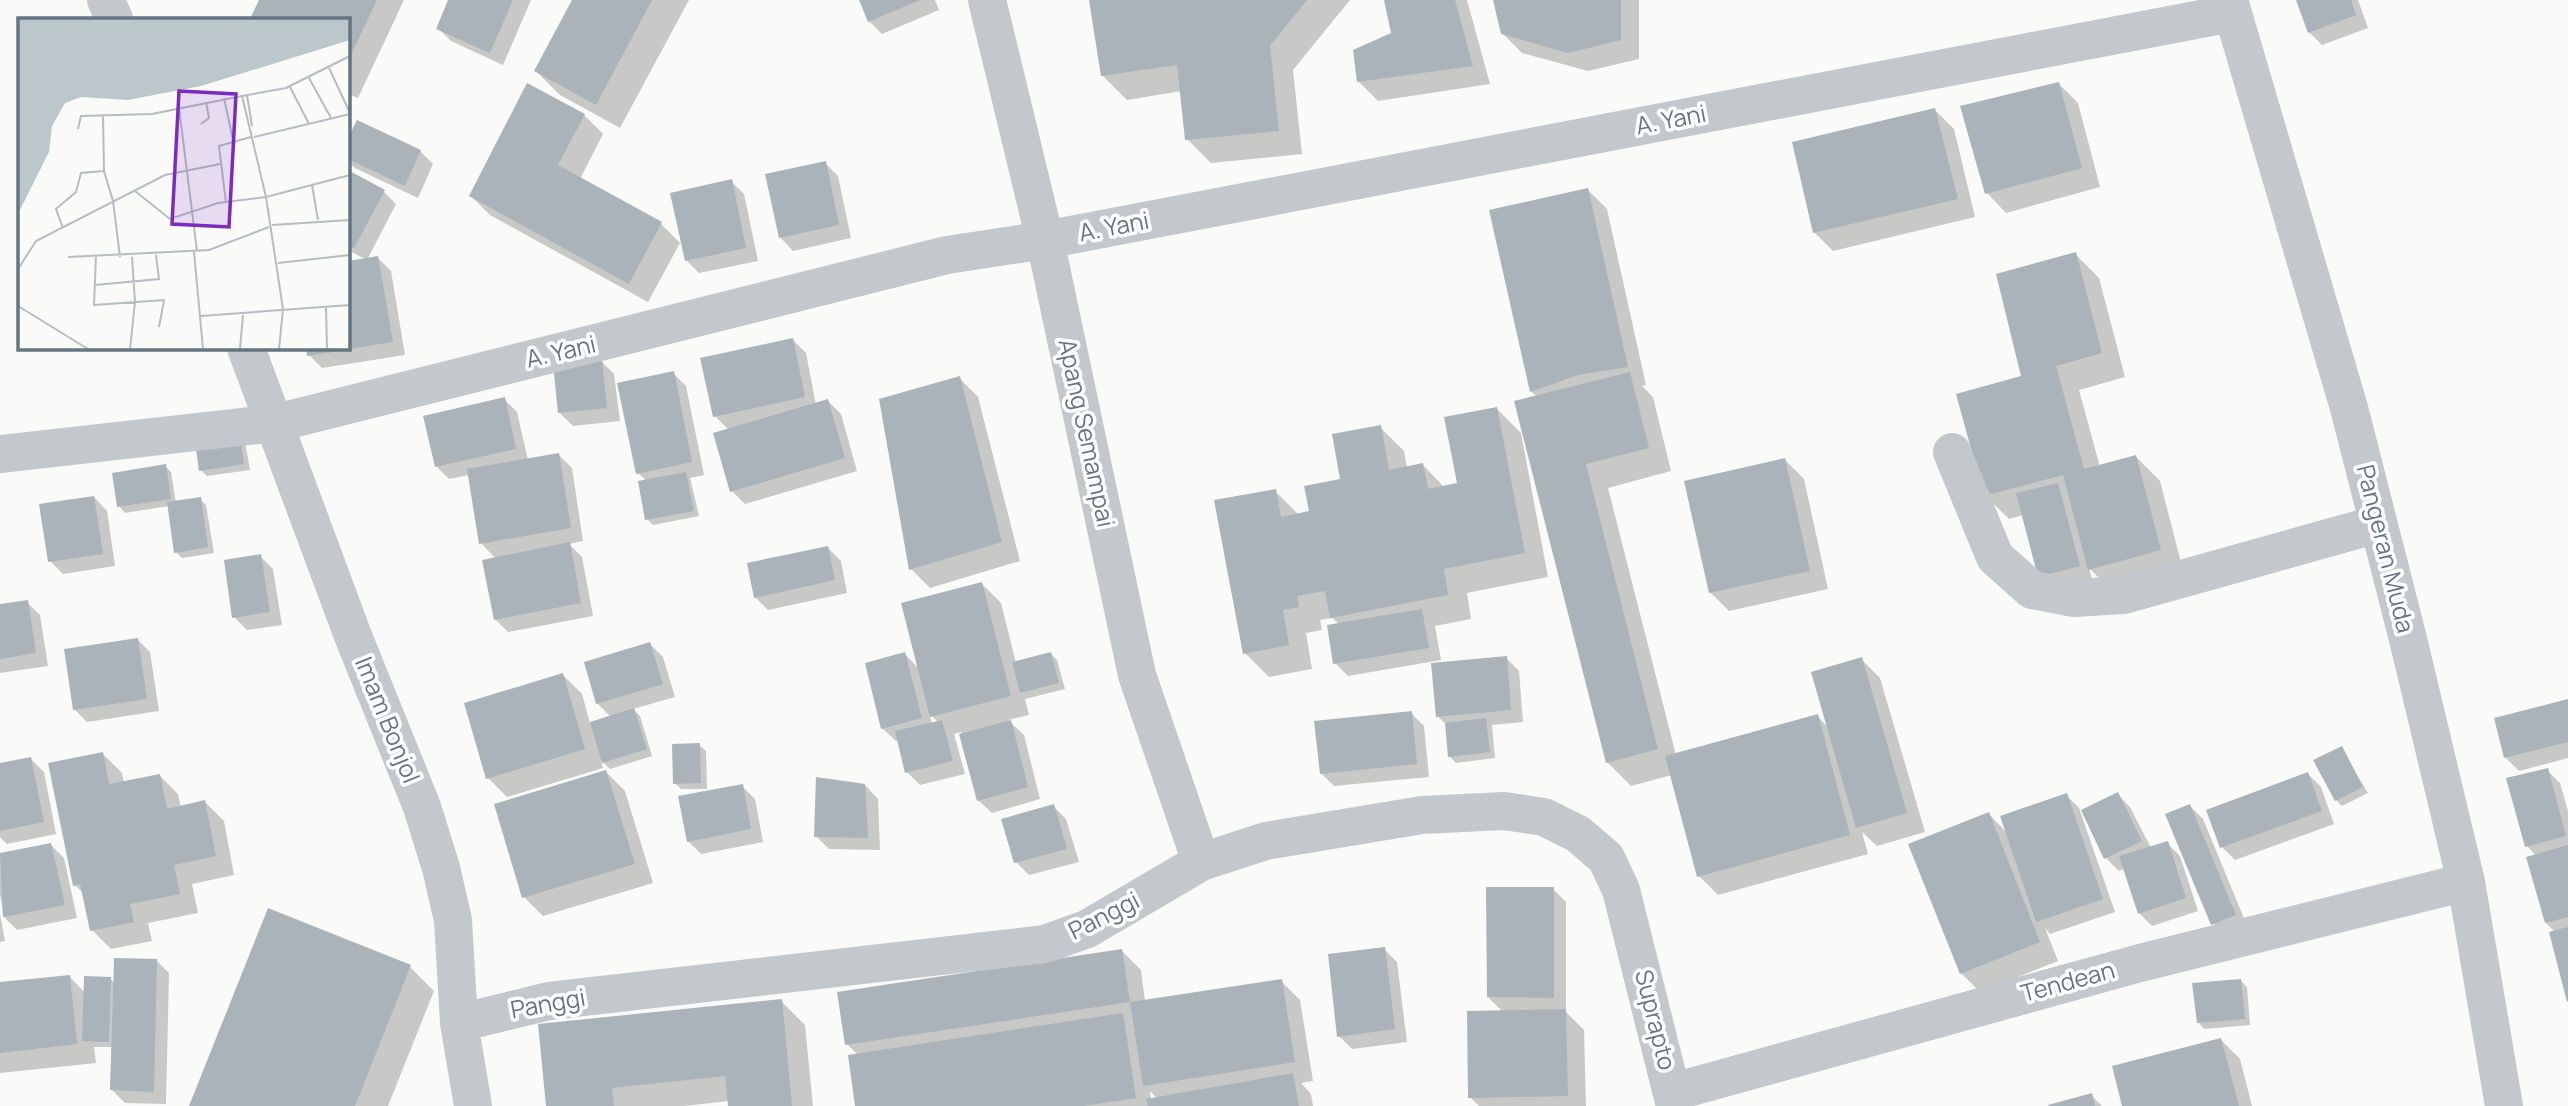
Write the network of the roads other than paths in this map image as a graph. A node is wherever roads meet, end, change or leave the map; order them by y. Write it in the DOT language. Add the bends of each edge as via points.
graph roads {
  1 [pos="106,0"];
  2 [pos="987,0"];
  3 [pos="2231,6"];
  4 [pos="114,18"];
  5 [pos="1045,240"];
  6 [pos="247,350"];
  7 [pos="276,423"];
  8 [pos="1952,452"];
  9 [pos="0,454"];
  10 [pos="2378,524"];
  11 [pos="1201,862"];
  12 [pos="2466,882"];
  13 [pos="1634,933"];
  14 [pos="459,1023"];
  15 [pos="1674,1099"];
  16 [pos="473,1106"];
  17 [pos="2504,1106"];
  1 -- 4 [label="street"];
  2 -- 5 [label="street, Apang Semampai"];
  3 -- 5 [label="street, A. Yani"];
  3 -- 10 [label="street, Pangeran Muda" via="2349,408"];
  5 -- 7 [label="street, A. Yani" via="947,254"];
  5 -- 11 [label="street, Apang Semampai" via="1137,675"];
  6 -- 7 [label="street, Imam Bonjol"];
  7 -- 9 [label="street, A. Yani"];
  7 -- 14 [label="street, Imam Bonjol" via="441,868 453,920"];
  8 -- 10 [label="street" via="1996,557 2032,590 2074,597 2124,595"];
  10 -- 12 [label="street, Pangeran Muda"];
  11 -- 13 [label="street, Panggi" via="1266,841 1422,815 1504,811 1545,817 1578,834 1606,858"];
  11 -- 14 [label="street, Panggi" via="1087,929 1045,944 549,1001"];
  12 -- 15 [label="street, Tendean" via="2140,962"];
  12 -- 17 [label="street, Pangeran Muda"];
  13 -- 15 [label="street, Suprapto"];
  14 -- 16 [label="street, Imam Bonjol"];
}
